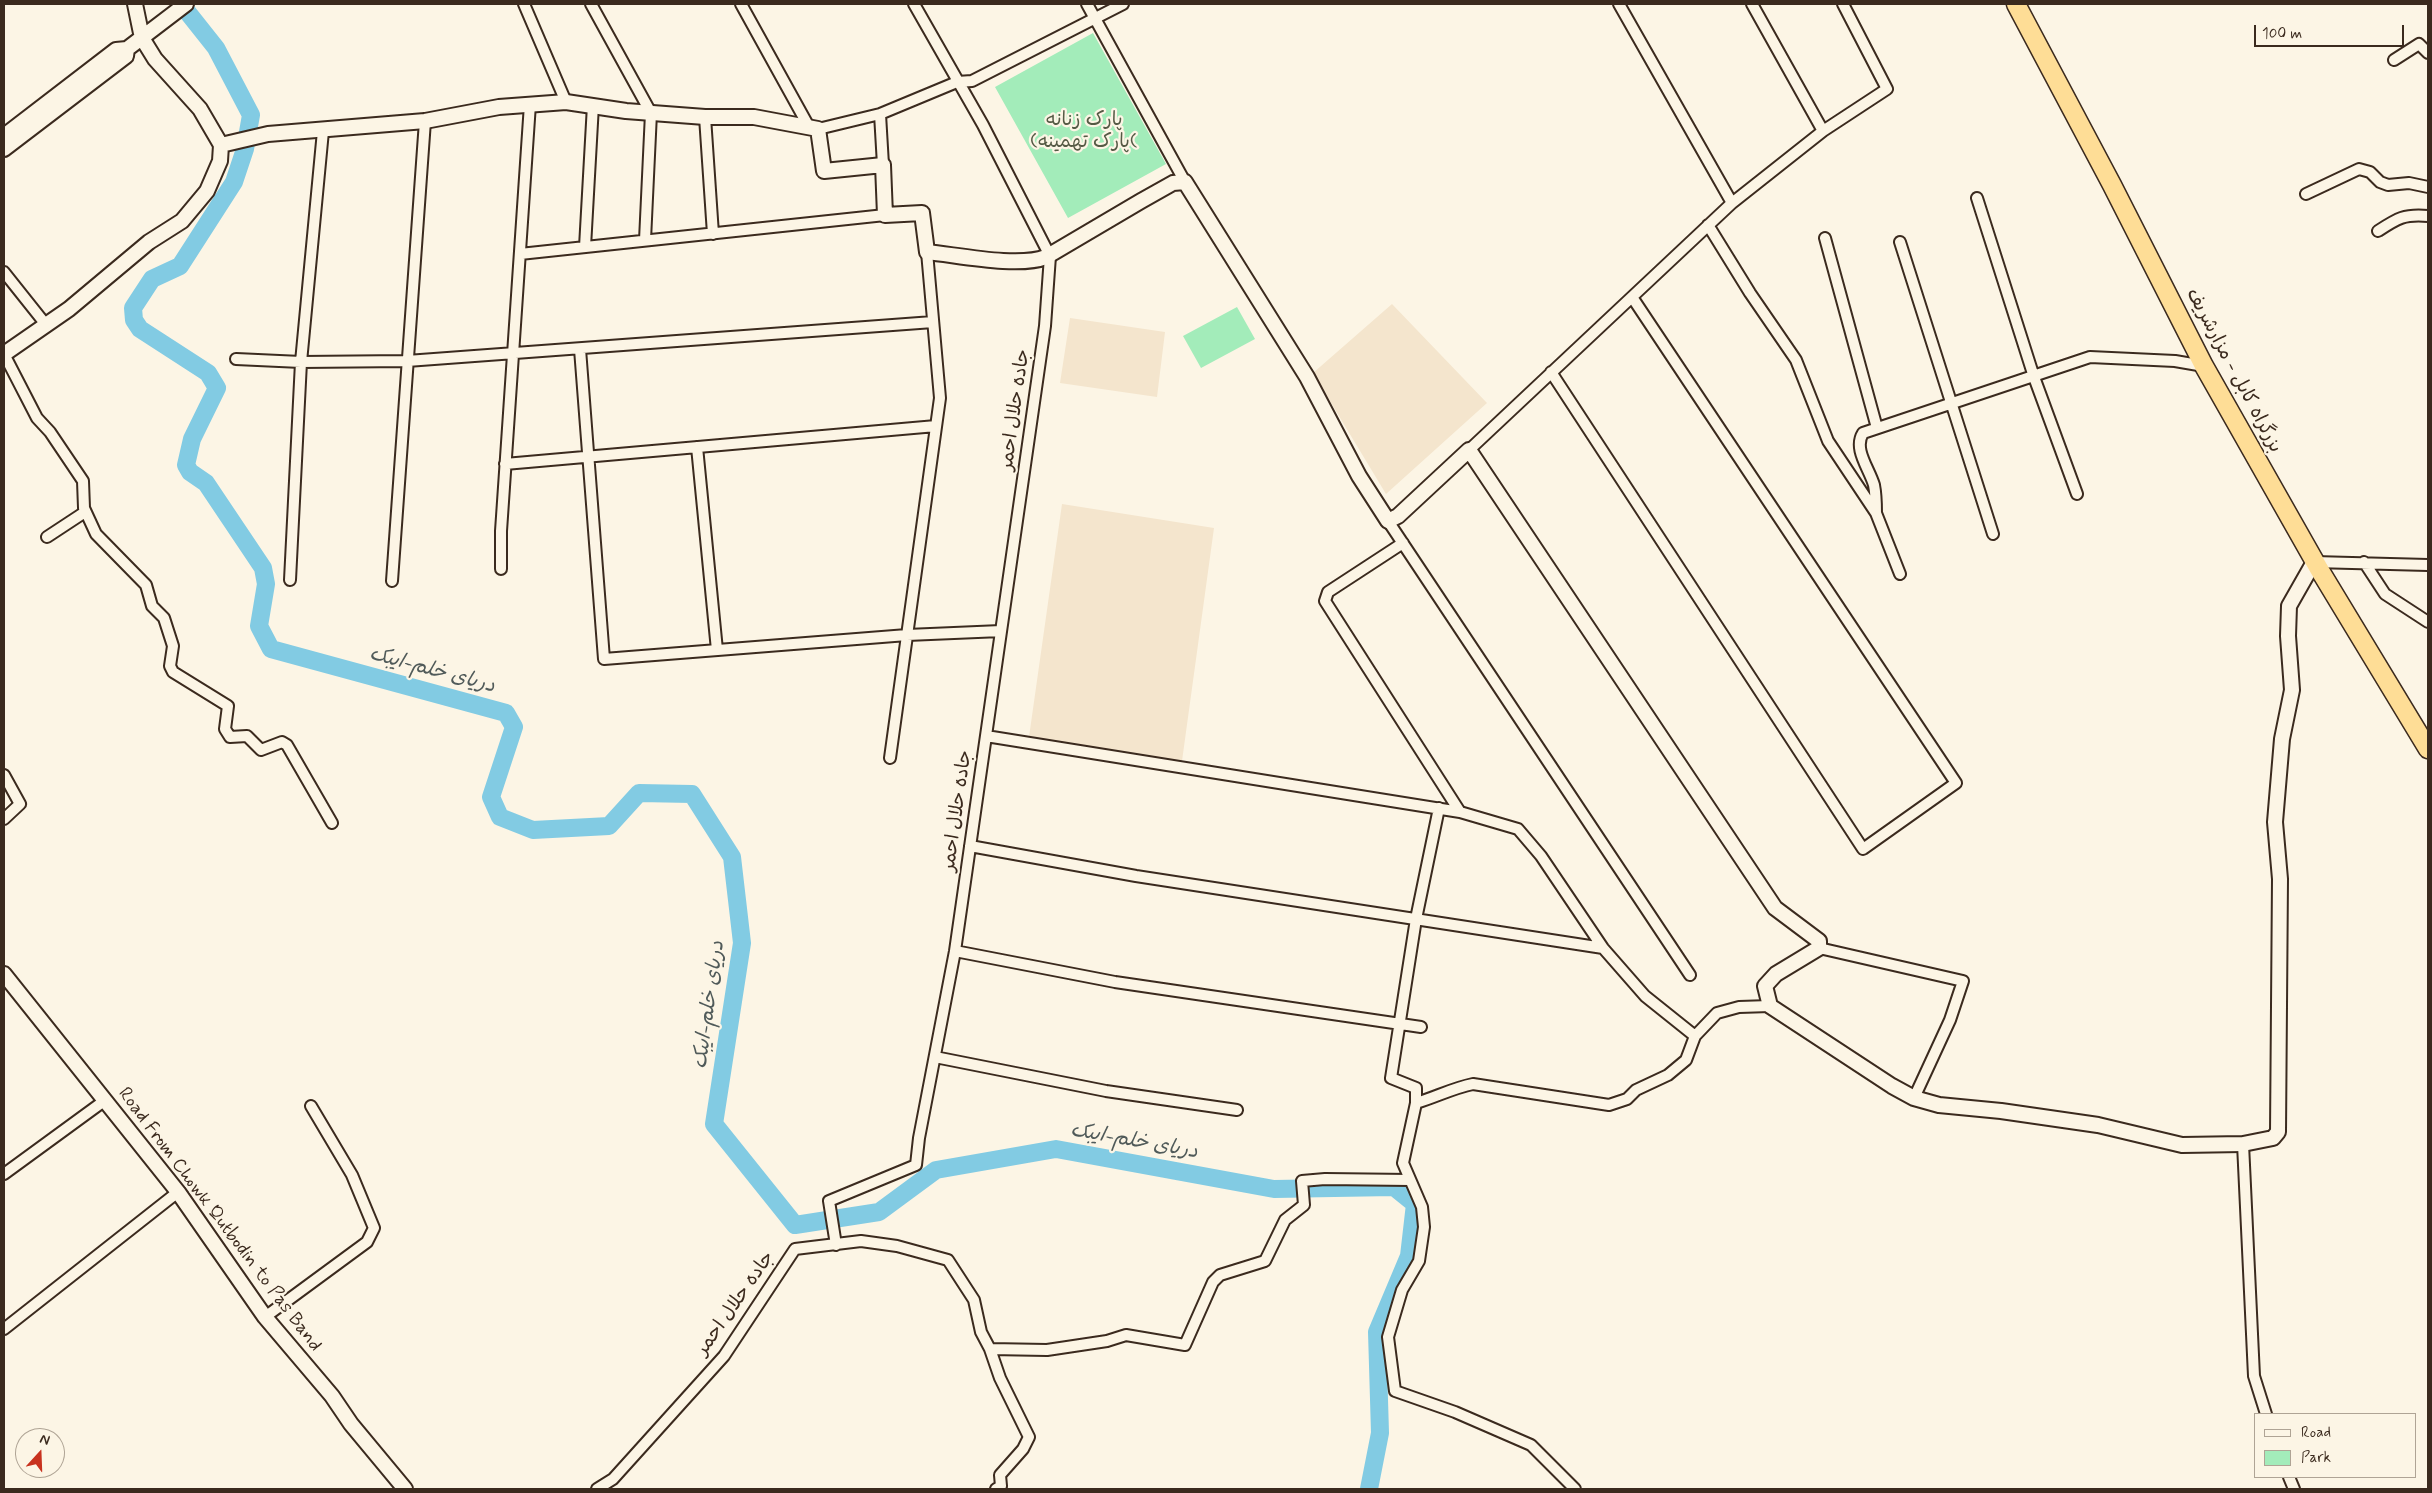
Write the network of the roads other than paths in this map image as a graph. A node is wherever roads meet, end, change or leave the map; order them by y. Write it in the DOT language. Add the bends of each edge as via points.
graph roads {
  1 [pos="135,4"];
  2 [pos="186,4"];
  3 [pos="524,4"];
  4 [pos="591,4"];
  5 [pos="741,4"];
  6 [pos="914,4"];
  7 [pos="1087,4"];
  8 [pos="1123,4"];
  9 [pos="1619,4"];
  10 [pos="1752,4"];
  11 [pos="1843,4"];
  12 [pos="2016,4"];
  13 [pos="1095,18"];
  14 [pos="147,34"];
  15 [pos="127,49"];
  16 [pos="2428,53"];
  17 [pos="2394,60"];
  18 [pos="957,82"];
  19 [pos="566,102"];
  20 [pos="530,104"];
  21 [pos="593,105"];
  22 [pos="651,113"];
  23 [pos="880,114"];
  24 [pos="705,117"];
  25 [pos="425,121"];
  26 [pos="814,128"];
  27 [pos="324,131"];
  28 [pos="1822,131"];
  29 [pos="4,136"];
  30 [pos="227,143"];
  31 [pos="4,149"];
  32 [pos="883,165"];
  33 [pos="1185,182"];
  34 [pos="2428,187"];
  35 [pos="2306,194"];
  36 [pos="1977,198"];
  37 [pos="1732,204"];
  38 [pos="885,215"];
  39 [pos="2428,216"];
  40 [pos="1708,225"];
  41 [pos="2378,230"];
  42 [pos="713,234"];
  43 [pos="1825,238"];
  44 [pos="645,240"];
  45 [pos="1900,242"];
  46 [pos="585,247"];
  47 [pos="927,252"];
  48 [pos="520,254"];
  49 [pos="1050,256"];
  50 [pos="4,272"];
  51 [pos="1632,297"];
  52 [pos="933,322"];
  53 [pos="47,326"];
  54 [pos="580,349"];
  55 [pos="4,354"];
  56 [pos="513,354"];
  57 [pos="236,359"];
  58 [pos="408,361"];
  59 [pos="301,362"];
  60 [pos="2204,366"];
  61 [pos="1551,372"];
  62 [pos="2034,377"];
  63 [pos="1951,405"];
  64 [pos="936,426"];
  65 [pos="1877,428"];
  66 [pos="697,447"];
  67 [pos="1469,450"];
  68 [pos="589,457"];
  69 [pos="505,464"];
  70 [pos="2077,494"];
  71 [pos="85,512"];
  72 [pos="1876,513"];
  73 [pos="1388,521"];
  74 [pos="1994,534"];
  75 [pos="46,536"];
  76 [pos="1402,542"];
  77 [pos="2314,562"];
  78 [pos="2364,562"];
  79 [pos="2428,565"];
  80 [pos="501,569"];
  81 [pos="1900,574"];
  82 [pos="290,580"];
  83 [pos="392,581"];
  84 [pos="2428,622"];
  85 [pos="1001,631"];
  86 [pos="907,635"];
  87 [pos="717,650"];
  88 [pos="986,736"];
  89 [pos="2428,749"];
  90 [pos="890,758"];
  91 [pos="4,775"];
  92 [pos="1439,808"];
  93 [pos="1460,812"];
  94 [pos="4,819"];
  95 [pos="332,823"];
  96 [pos="970,846"];
  97 [pos="1416,919"];
  98 [pos="1603,948"];
  99 [pos="1819,948"];
  100 [pos="955,951"];
  101 [pos="4,974"];
  102 [pos="1690,975"];
  103 [pos="1770,1006"];
  104 [pos="1400,1023"];
  105 [pos="1421,1027"];
  106 [pos="1695,1036"];
  107 [pos="934,1057"];
  108 [pos="1914,1098"];
  109 [pos="104,1101"];
  110 [pos="1416,1103"];
  111 [pos="311,1106"];
  112 [pos="1237,1110"];
  113 [pos="2243,1144"];
  114 [pos="4,1174"];
  115 [pos="1410,1180"];
  116 [pos="178,1192"];
  117 [pos="836,1245"];
  118 [pos="265,1316"];
  119 [pos="4,1329"];
  120 [pos="990,1349"];
  121 [pos="2266,1413"];
  122 [pos="1001,1488"];
  123 [pos="405,1489"];
  124 [pos="597,1489"];
  125 [pos="1575,1489"];
  1 -- 14 [label="street"];
  2 -- 14 [label="street"];
  3 -- 19 [label="street"];
  4 -- 22 [label="street"];
  5 -- 26 [label="street"];
  6 -- 18 [label="street"];
  7 -- 13 [label="street"];
  8 -- 13 [label="street"];
  9 -- 37 [label="street"];
  10 -- 28 [label="street"];
  11 -- 28 [label="street" via="1887,89"];
  12 -- 60 [label="highway, بزرگراه کابل - مزارشریف"];
  13 -- 18 [label="street" via="972,81"];
  13 -- 33 [label="street"];
  14 -- 15 [label="street"];
  14 -- 30 [label="street" via="155,59"];
  15 -- 29 [label="street" via="116,50"];
  15 -- 31 [label="street" via="126,56"];
  16 -- 17 [label="street" via="2419,44"];
  18 -- 23 [label="street"];
  18 -- 49 [label="street" via="984,125"];
  19 -- 20 [label="street"];
  19 -- 21 [label="street"];
  20 -- 25 [label="street"];
  20 -- 48 [label="street"];
  21 -- 22 [label="street"];
  21 -- 46 [label="street"];
  22 -- 24 [label="street"];
  22 -- 44 [label="street"];
  23 -- 26 [label="street"];
  23 -- 32 [label="street"];
  24 -- 26 [label="street" via="754,116"];
  24 -- 42 [label="street"];
  25 -- 27 [label="street"];
  25 -- 58 [label="street"];
  26 -- 32 [label="street" via="824,171"];
  27 -- 30 [label="street" via="268,134"];
  27 -- 59 [label="street"];
  28 -- 37 [label="street"];
  30 -- 53 [label="street" via="207,191 182,221 149,242"];
  32 -- 38 [label="street"];
  33 -- 49 [label="street" via="1173,183 1140,201"];
  33 -- 73 [label="street" via="1307,376 1359,476"];
  34 -- 35 [label="street" via="2409,182 2388,185 2370,172 2359,169"];
  36 -- 62 [label="street"];
  37 -- 40 [label="street"];
  38 -- 42 [label="street"];
  38 -- 47 [label="street" via="922,213"];
  39 -- 41 [label="street" via="2399,217"];
  40 -- 51 [label="street"];
  40 -- 72 [label="street" via="1796,360 1828,441"];
  42 -- 44 [label="street"];
  43 -- 65 [label="street"];
  44 -- 46 [label="street"];
  45 -- 63 [label="street"];
  46 -- 48 [label="street"];
  47 -- 49 [label="street" via="1018,261 1037,261"];
  47 -- 52 [label="street"];
  48 -- 56 [label="street"];
  49 -- 85 [label="street, جاده حلال احمر" via="1045,326"];
  50 -- 53 [label="street"];
  51 -- 61 [label="street"];
  51 -- 61 [label="street" via="1956,782 1863,849"];
  52 -- 54 [label="street"];
  52 -- 64 [label="street" via="940,398"];
  53 -- 55 [label="street"];
  54 -- 56 [label="street"];
  54 -- 68 [label="street"];
  55 -- 71 [label="street" via="37,418 83,481"];
  56 -- 58 [label="street"];
  56 -- 69 [label="street"];
  57 -- 59 [label="street"];
  58 -- 59 [label="street"];
  58 -- 83 [label="street"];
  59 -- 82 [label="street"];
  60 -- 62 [label="street" via="2098,356"];
  60 -- 77 [label="highway, بزرگراه کابل - مزارشریف"];
  61 -- 67 [label="street"];
  62 -- 63 [label="street"];
  62 -- 70 [label="street"];
  63 -- 65 [label="street"];
  63 -- 74 [label="street"];
  64 -- 66 [label="street"];
  64 -- 86 [label="street"];
  65 -- 72 [label="street" via="1864,433 1859,446 1874,484"];
  66 -- 68 [label="street"];
  66 -- 87 [label="street"];
  67 -- 73 [label="street" via="1398,516"];
  67 -- 99 [label="street" via="1775,908 1819,941"];
  68 -- 69 [label="street"];
  68 -- 87 [label="street" via="604,660"];
  69 -- 80 [label="street"];
  71 -- 75 [label="street"];
  71 -- 95 [label="street" via="96,534 146,585 152,606 164,618 173,646 170,666 173,672 228,706 225,729 230,736 247,736 261,750 282,742 287,745"];
  72 -- 81 [label="street"];
  73 -- 76 [label="street"];
  76 -- 93 [label="street" via="1328,592 1325,601"];
  76 -- 102 [label="street"];
  77 -- 78 [label="street"];
  77 -- 89 [label="highway, بزرگراه کابل - مزارشریف"];
  77 -- 113 [label="street" via="2289,606 2292,690 2282,739 2275,822 2280,888 2278,1132 2274,1138"];
  78 -- 79 [label="street"];
  78 -- 84 [label="street" via="2385,594"];
  85 -- 86 [label="street"];
  85 -- 88 [label="street, جاده حلال احمر"];
  86 -- 87 [label="street"];
  86 -- 90 [label="street"];
  88 -- 92 [label="street"];
  88 -- 96 [label="street, جاده حلال احمر"];
  91 -- 94 [label="street" via="20,804"];
  92 -- 93 [label="street"];
  92 -- 97 [label="street"];
  93 -- 98 [label="street" via="1518,829 1541,856"];
  96 -- 97 [label="street" via="1136,876"];
  96 -- 100 [label="street, جاده حلال احمر"];
  97 -- 98 [label="street"];
  97 -- 104 [label="street"];
  98 -- 106 [label="street" via="1645,996"];
  99 -- 103 [label="street" via="1776,974 1765,986"];
  99 -- 108 [label="street" via="1963,981 1950,1020"];
  100 -- 104 [label="street" via="1124,984"];
  100 -- 107 [label="street, جاده حلال احمر"];
  101 -- 109 [label="street, Road From Chowk Qutbodin to Pas Band"];
  103 -- 106 [label="street" via="1739,1007 1717,1013"];
  103 -- 108 [label="street"];
  104 -- 105 [label="street"];
  104 -- 110 [label="street" via="1391,1078 1416,1088"];
  106 -- 110 [label="street" via="1686,1060 1668,1075 1636,1090 1627,1099 1609,1105 1473,1084"];
  107 -- 112 [label="street" via="1106,1091"];
  107 -- 117 [label="street, جاده حلال احمر" via="916,1164 830,1201"];
  108 -- 113 [label="street" via="1939,1106 2098,1125 2182,1145"];
  109 -- 114 [label="street"];
  109 -- 116 [label="street, Road From Chowk Qutbodin to Pas Band"];
  110 -- 115 [label="street" via="1403,1162"];
  111 -- 118 [label="street" via="352,1175 374,1228 373,1234 368,1242"];
  113 -- 121 [label="street" via="2254,1376"];
  115 -- 120 [label="street" via="1325,1179 1302,1182 1304,1205 1285,1220 1265,1261 1220,1276 1213,1282 1185,1345 1126,1335 1047,1350"];
  115 -- 125 [label="street" via="1422,1207 1424,1226 1419,1260 1402,1290 1388,1337 1395,1391 1455,1412 1531,1445"];
  116 -- 118 [label="street, Road From Chowk Qutbodin to Pas Band"];
  116 -- 119 [label="street"];
  117 -- 120 [label="street" via="870,1242 948,1260 974,1300 981,1332"];
  117 -- 124 [label="street, جاده حلال احمر" via="795,1249 724,1356 613,1479"];
  118 -- 123 [label="street, Road From Chowk Qutbodin to Pas Band"];
  120 -- 122 [label="street" via="1000,1378 1029,1437 1023,1449 1000,1475"];
}
